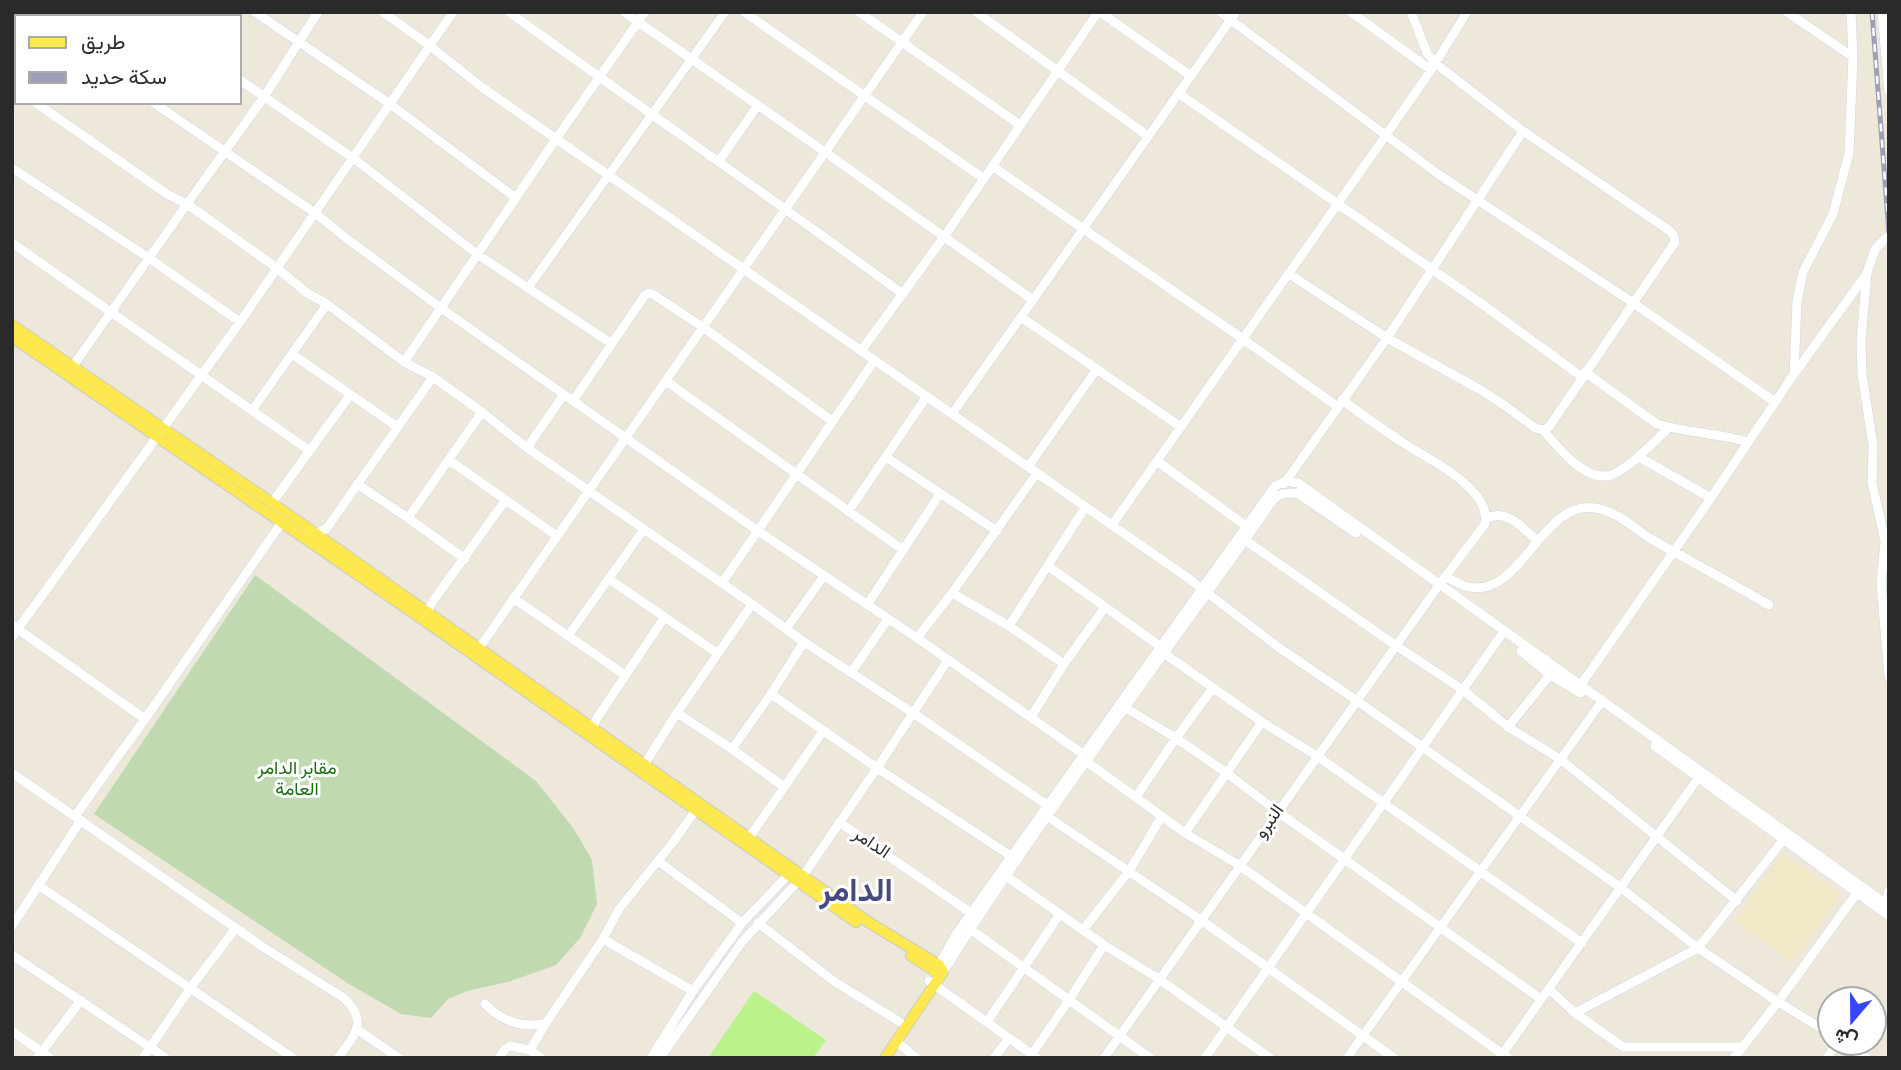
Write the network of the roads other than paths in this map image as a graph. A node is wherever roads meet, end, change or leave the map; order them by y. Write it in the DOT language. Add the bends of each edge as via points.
graph roads {
  1 [pos="255,12"];
  2 [pos="318,12"];
  3 [pos="383,12"];
  4 [pos="453,12"];
  5 [pos="509,12"];
  6 [pos="624,12"];
  7 [pos="645,12"];
  8 [pos="725,12"];
  9 [pos="744,12"];
  10 [pos="859,12"];
  11 [pos="923,12"];
  12 [pos="976,12"];
  13 [pos="1099,12"];
  14 [pos="1220,12"];
  15 [pos="1351,12"];
  16 [pos="1411,12"];
  17 [pos="1466,12"];
  18 [pos="1787,12"];
  19 [pos="1851,12"];
  20 [pos="1882,12"];
  21 [pos="1233,16"];
  22 [pos="638,23"];
  23 [pos="299,42"];
  24 [pos="902,42"];
  25 [pos="1887,44"];
  26 [pos="430,46"];
  27 [pos="1853,57"];
  28 [pos="691,59"];
  29 [pos="1433,67"];
  30 [pos="1058,71"];
  31 [pos="1191,76"];
  32 [pos="599,77"];
  33 [pos="242,81"];
  34 [pos="1889,84"];
  35 [pos="1889,91"];
  36 [pos="1178,93"];
  37 [pos="864,96"];
  38 [pos="264,97"];
  39 [pos="390,104"];
  40 [pos="39,105"];
  41 [pos="157,105"];
  42 [pos="758,105"];
  43 [pos="652,114"];
  44 [pos="1020,125"];
  45 [pos="1524,131"];
  46 [pos="1386,135"];
  47 [pos="1148,136"];
  48 [pos="556,139"];
  49 [pos="225,151"];
  50 [pos="825,152"];
  51 [pos="353,158"];
  52 [pos="719,161"];
  53 [pos="992,166"];
  54 [pos="12,168"];
  55 [pos="608,176"];
  56 [pos="983,178"];
  57 [pos="516,198"];
  58 [pos="1478,200"];
  59 [pos="187,204"];
  60 [pos="1337,205"];
  61 [pos="787,209"];
  62 [pos="315,213"];
  63 [pos="1083,229"];
  64 [pos="1889,235"];
  65 [pos="944,237"];
  66 [pos="12,243"];
  67 [pos="477,254"];
  68 [pos="149,258"];
  69 [pos="277,268"];
  70 [pos="743,270"];
  71 [pos="1432,270"];
  72 [pos="1867,273"];
  73 [pos="1289,274"];
  74 [pos="528,288"];
  75 [pos="903,294"];
  76 [pos="1033,300"];
  77 [pos="1632,302"];
  78 [pos="327,304"];
  79 [pos="441,308"];
  80 [pos="110,313"];
  81 [pos="1021,317"];
  82 [pos="240,322"];
  83 [pos="12,325"];
  84 [pos="704,328"];
  85 [pos="12,337"];
  86 [pos="1387,338"];
  87 [pos="1243,339"];
  88 [pos="612,344"];
  89 [pos="861,351"];
  90 [pos="292,354"];
  91 [pos="874,361"];
  92 [pos="404,362"];
  93 [pos="73,366"];
  94 [pos="1097,369"];
  95 [pos="202,374"];
  96 [pos="1583,374"];
  97 [pos="1794,374"];
  98 [pos="433,377"];
  99 [pos="666,381"];
  100 [pos="564,394"];
  101 [pos="350,395"];
  102 [pos="927,396"];
  103 [pos="573,401"];
  104 [pos="1774,402"];
  105 [pos="1340,403"];
  106 [pos="253,409"];
  107 [pos="482,412"];
  108 [pos="952,414"];
  109 [pos="832,421"];
  110 [pos="397,426"];
  111 [pos="1181,427"];
  112 [pos="1668,428"];
  113 [pos="1543,430"];
  114 [pos="161,432"];
  115 [pos="626,438"];
  116 [pos="1748,442"];
  117 [pos="527,448"];
  118 [pos="310,451"];
  119 [pos="886,457"];
  120 [pos="1639,457"];
  121 [pos="449,460"];
  122 [pos="1157,461"];
  123 [pos="1028,467"];
  124 [pos="1037,473"];
  125 [pos="796,475"];
  126 [pos="1286,481"];
  127 [pos="357,484"];
  128 [pos="588,491"];
  129 [pos="940,494"];
  130 [pos="1711,498"];
  131 [pos="1273,500"];
  132 [pos="505,501"];
  133 [pos="272,503"];
  134 [pos="1086,506"];
  135 [pos="848,512"];
  136 [pos="408,518"];
  137 [pos="1486,518"];
  138 [pos="282,522"];
  139 [pos="1112,525"];
  140 [pos="1246,526"];
  141 [pos="644,529"];
  142 [pos="758,531"];
  143 [pos="997,531"];
  144 [pos="557,536"];
  145 [pos="311,537"];
  146 [pos="1245,540"];
  147 [pos="1538,541"];
  148 [pos="1674,550"];
  149 [pos="903,551"];
  150 [pos="464,559"];
  151 [pos="1048,566"];
  152 [pos="824,576"];
  153 [pos="1446,577"];
  154 [pos="609,579"];
  155 [pos="722,583"];
  156 [pos="1438,587"];
  157 [pos="1205,591"];
  158 [pos="952,593"];
  159 [pos="513,598"];
  160 [pos="752,604"];
  161 [pos="867,605"];
  162 [pos="1769,605"];
  163 [pos="1105,607"];
  164 [pos="427,613"];
  165 [pos="664,618"];
  166 [pos="888,619"];
  167 [pos="1009,626"];
  168 [pos="786,629"];
  169 [pos="14,630"];
  170 [pos="1502,634"];
  171 [pos="568,636"];
  172 [pos="917,638"];
  173 [pos="804,642"];
  174 [pos="1395,645"];
  175 [pos="1163,650"];
  176 [pos="476,652"];
  177 [pos="717,653"];
  178 [pos="948,660"];
  179 [pos="1064,664"];
  180 [pos="851,673"];
  181 [pos="625,675"];
  182 [pos="1550,675"];
  183 [pos="1889,677"];
  184 [pos="1580,686"];
  185 [pos="1213,688"];
  186 [pos="1463,690"];
  187 [pos="771,694"];
  188 [pos="1356,700"];
  189 [pos="1600,705"];
  190 [pos="1126,708"];
  191 [pos="677,713"];
  192 [pos="913,713"];
  193 [pos="1031,717"];
  194 [pos="145,719"];
  195 [pos="1262,722"];
  196 [pos="1508,727"];
  197 [pos="592,729"];
  198 [pos="823,731"];
  199 [pos="1176,738"];
  200 [pos="1423,748"];
  201 [pos="732,749"];
  202 [pos="1317,756"];
  203 [pos="1085,758"];
  204 [pos="1560,759"];
  205 [pos="642,768"];
  206 [pos="877,768"];
  207 [pos="12,773"];
  208 [pos="1228,774"];
  209 [pos="1700,775"];
  210 [pos="784,787"];
  211 [pos="1136,797"];
  212 [pos="1384,803"];
  213 [pos="1047,805"];
  214 [pos="695,811"];
  215 [pos="1278,812"];
  216 [pos="1048,817"];
  217 [pos="1162,817"];
  218 [pos="1519,817"];
  219 [pos="78,818"];
  220 [pos="839,822"];
  221 [pos="1185,833"];
  222 [pos="1658,836"];
  223 [pos="1784,839"];
  224 [pos="751,840"];
  225 [pos="1011,856"];
  226 [pos="1344,859"];
  227 [pos="658,861"];
  228 [pos="1239,865"];
  229 [pos="1129,871"];
  230 [pos="1480,871"];
  231 [pos="795,876"];
  232 [pos="1006,876"];
  233 [pos="38,885"];
  234 [pos="1621,888"];
  235 [pos="1889,890"];
  236 [pos="1857,893"];
  237 [pos="1737,901"];
  238 [pos="1886,909"];
  239 [pos="971,913"];
  240 [pos="1060,914"];
  241 [pos="1307,914"];
  242 [pos="1201,920"];
  243 [pos="742,923"];
  244 [pos="758,923"];
  245 [pos="12,926"];
  246 [pos="1440,927"];
  247 [pos="236,928"];
  248 [pos="970,929"];
  249 [pos="1083,930"];
  250 [pos="603,939"];
  251 [pos="1581,943"];
  252 [pos="1104,945"];
  253 [pos="1698,948"];
  254 [pos="12,955"];
  255 [pos="1024,967"];
  256 [pos="1268,968"];
  257 [pos="936,975"];
  258 [pos="1160,979"];
  259 [pos="1402,982"];
  260 [pos="191,987"];
  261 [pos="1549,989"];
  262 [pos="693,991"];
  263 [pos="1541,999"];
  264 [pos="80,1000"];
  265 [pos="1069,1000"];
  266 [pos="1778,1002"];
  267 [pos="485,1004"];
  268 [pos="1575,1013"];
  269 [pos="900,1022"];
  270 [pos="987,1022"];
  271 [pos="546,1023"];
  272 [pos="1817,1026"];
  273 [pos="1227,1027"];
  274 [pos="358,1030"];
  275 [pos="12,1031"];
  276 [pos="1362,1035"];
  277 [pos="1120,1037"];
  278 [pos="1009,1038"];
  279 [pos="896,1041"];
  280 [pos="1623,1047"];
  281 [pos="1742,1047"];
  282 [pos="151,1048"];
  283 [pos="530,1050"];
  284 [pos="39,1054"];
  285 [pos="1035,1056"];
  286 [pos="1503,1056"];
  287 [pos="50,1058"];
  288 [pos="144,1058"];
  289 [pos="166,1058"];
  290 [pos="293,1058"];
  291 [pos="338,1058"];
  292 [pos="399,1058"];
  293 [pos="499,1058"];
  294 [pos="541,1058"];
  295 [pos="651,1058"];
  296 [pos="660,1058"];
  297 [pos="876,1058"];
  298 [pos="885,1058"];
  299 [pos="916,1058"];
  300 [pos="994,1058"];
  301 [pos="1104,1058"];
  302 [pos="1150,1058"];
  303 [pos="1205,1058"];
  304 [pos="1270,1058"];
  305 [pos="1347,1058"];
  306 [pos="1394,1058"];
  307 [pos="1616,1058"];
  308 [pos="1734,1058"];
  1 -- 23 [label="street"];
  2 -- 23 [label="street"];
  3 -- 26 [label="street"];
  4 -- 26 [label="street"];
  5 -- 32 [label="street"];
  6 -- 22 [label="street"];
  7 -- 22 [label="street"];
  8 -- 28 [label="street"];
  9 -- 37 [label="street"];
  10 -- 24 [label="street"];
  11 -- 24 [label="street"];
  12 -- 30 [label="street"];
  13 -- 30 [label="street"];
  13 -- 31 [label="street"];
  14 -- 21 [label="street"];
  15 -- 29 [label="street"];
  16 -- 29 [label="street"];
  17 -- 29 [label="street"];
  18 -- 27 [label="street"];
  19 -- 27 [label="street"];
  20 -- 25 [label="street"];
  21 -- 31 [label="street"];
  21 -- 46 [label="street"];
  22 -- 28 [label="street"];
  22 -- 32 [label="street"];
  23 -- 38 [label="street"];
  23 -- 39 [label="street"];
  24 -- 37 [label="street"];
  24 -- 44 [label="street"];
  25 -- 34 [label="street"];
  26 -- 39 [label="street"];
  26 -- 48 [label="street"];
  27 -- 97 [label="street" via="1849,153 1833,214 1802,272"];
  28 -- 42 [label="street"];
  28 -- 43 [label="street"];
  29 -- 45 [label="street"];
  29 -- 46 [label="street"];
  30 -- 44 [label="street"];
  30 -- 47 [label="street"];
  31 -- 36 [label="street"];
  32 -- 43 [label="street"];
  32 -- 48 [label="street"];
  33 -- 38 [label="street"];
  34 -- 35 [label="street"];
  36 -- 47 [label="street"];
  36 -- 60 [label="street"];
  37 -- 50 [label="street"];
  37 -- 56 [label="street"];
  38 -- 49 [label="street"];
  38 -- 51 [label="street"];
  39 -- 51 [label="street"];
  39 -- 57 [label="street"];
  40 -- 59 [label="street"];
  41 -- 49 [label="street"];
  42 -- 50 [label="street"];
  42 -- 52 [label="street"];
  43 -- 52 [label="street"];
  43 -- 55 [label="street"];
  44 -- 53 [label="street"];
  45 -- 58 [label="street"];
  45 -- 77 [label="street" via="1671,231 1675,242"];
  46 -- 58 [label="street"];
  46 -- 60 [label="street"];
  47 -- 63 [label="street"];
  48 -- 55 [label="street"];
  48 -- 57 [label="street"];
  49 -- 59 [label="street"];
  49 -- 62 [label="street"];
  50 -- 61 [label="street"];
  50 -- 65 [label="street"];
  51 -- 62 [label="street"];
  51 -- 67 [label="street"];
  52 -- 61 [label="street"];
  53 -- 56 [label="street"];
  53 -- 63 [label="street"];
  54 -- 68 [label="street"];
  55 -- 70 [label="street"];
  55 -- 74 [label="street"];
  56 -- 65 [label="street"];
  57 -- 67 [label="street"];
  58 -- 71 [label="street"];
  58 -- 77 [label="street"];
  59 -- 68 [label="street"];
  59 -- 69 [label="street"];
  60 -- 71 [label="street"];
  60 -- 73 [label="street"];
  61 -- 70 [label="street"];
  61 -- 75 [label="street"];
  62 -- 69 [label="street"];
  62 -- 79 [label="street"];
  63 -- 76 [label="street"];
  63 -- 87 [label="street"];
  64 -- 72 [label="street" via="1875,249"];
  65 -- 75 [label="street"];
  65 -- 76 [label="street"];
  66 -- 80 [label="street"];
  67 -- 74 [label="street"];
  67 -- 79 [label="street"];
  68 -- 80 [label="street"];
  68 -- 82 [label="street"];
  69 -- 78 [label="street"];
  69 -- 82 [label="street"];
  70 -- 84 [label="street"];
  70 -- 89 [label="street"];
  71 -- 86 [label="street"];
  71 -- 96 [label="street"];
  72 -- 97 [label="street"];
  72 -- 183 [label="street" via="1862,374 1873,445 1872,484 1885,541 1881,584"];
  73 -- 86 [label="street"];
  73 -- 87 [label="street"];
  74 -- 88 [label="street"];
  75 -- 89 [label="street"];
  76 -- 81 [label="street"];
  77 -- 96 [label="street"];
  77 -- 104 [label="street"];
  78 -- 90 [label="street"];
  78 -- 92 [label="street"];
  79 -- 92 [label="street"];
  79 -- 100 [label="street"];
  80 -- 93 [label="street"];
  80 -- 95 [label="street"];
  81 -- 94 [label="street"];
  81 -- 108 [label="street"];
  82 -- 95 [label="street"];
  83 -- 93 [label="main road"];
  84 -- 88 [label="street" via="649,293"];
  84 -- 99 [label="street"];
  84 -- 109 [label="street"];
  85 -- 114 [label="main road"];
  86 -- 105 [label="street"];
  86 -- 113 [label="street"];
  87 -- 105 [label="street"];
  87 -- 111 [label="street"];
  88 -- 103 [label="street"];
  89 -- 91 [label="street"];
  90 -- 101 [label="street"];
  90 -- 106 [label="street"];
  91 -- 102 [label="street"];
  91 -- 109 [label="street"];
  92 -- 98 [label="street"];
  93 -- 114 [label="main road"];
  94 -- 111 [label="street"];
  94 -- 123 [label="street"];
  95 -- 106 [label="street"];
  95 -- 114 [label="street"];
  96 -- 112 [label="street"];
  96 -- 113 [label="street"];
  97 -- 104 [label="street"];
  98 -- 107 [label="street"];
  98 -- 110 [label="street"];
  99 -- 115 [label="street"];
  99 -- 125 [label="street"];
  100 -- 103 [label="street"];
  100 -- 117 [label="street"];
  101 -- 110 [label="street"];
  101 -- 118 [label="street"];
  102 -- 108 [label="street"];
  102 -- 119 [label="street"];
  103 -- 115 [label="street"];
  104 -- 116 [label="street"];
  105 -- 126 [label="street"];
  105 -- 137 [label="street" via="1461,480 1476,495"];
  106 -- 118 [label="street"];
  107 -- 117 [label="street"];
  107 -- 121 [label="street"];
  108 -- 123 [label="street"];
  109 -- 125 [label="street"];
  110 -- 127 [label="street"];
  111 -- 122 [label="street"];
  112 -- 116 [label="street"];
  112 -- 120 [label="street"];
  113 -- 120 [label="street" via="1573,462 1602,476 1612,475"];
  114 -- 133 [label="main road"];
  114 -- 138 [label="main road"];
  114 -- 169 [label="street"];
  115 -- 128 [label="street"];
  115 -- 142 [label="street"];
  116 -- 130 [label="street"];
  117 -- 128 [label="street"];
  118 -- 133 [label="street"];
  119 -- 129 [label="street"];
  119 -- 135 [label="street"];
  120 -- 130 [label="street"];
  121 -- 132 [label="street"];
  121 -- 136 [label="street"];
  122 -- 139 [label="street"];
  122 -- 140 [label="street"];
  123 -- 124 [label="street"];
  124 -- 134 [label="street"];
  124 -- 143 [label="street"];
  125 -- 135 [label="street"];
  125 -- 142 [label="street"];
  126 -- 131 [label="street"];
  126 -- 140 [label="street" via="1275,486"];
  126 -- 156 [label="street" via="1298,483"];
  127 -- 136 [label="street"];
  127 -- 145 [label="street" via="327,528"];
  128 -- 141 [label="street"];
  128 -- 144 [label="street"];
  129 -- 143 [label="street"];
  129 -- 149 [label="street"];
  130 -- 148 [label="street"];
  131 -- 146 [label="street"];
  131 -- 156 [label="street" via="1286,493 1301,495"];
  132 -- 144 [label="street"];
  132 -- 150 [label="street"];
  133 -- 145 [label="main road"];
  134 -- 139 [label="street"];
  134 -- 151 [label="street"];
  135 -- 149 [label="street"];
  136 -- 150 [label="street"];
  137 -- 147 [label="street" via="1503,515"];
  137 -- 153 [label="street, النبرو"];
  138 -- 145 [label="main road"];
  138 -- 194 [label="street"];
  139 -- 157 [label="street"];
  140 -- 157 [label="street"];
  141 -- 154 [label="street"];
  141 -- 155 [label="street"];
  142 -- 152 [label="street"];
  142 -- 155 [label="street"];
  143 -- 158 [label="street"];
  144 -- 159 [label="street"];
  145 -- 164 [label="main road"];
  145 -- 176 [label="main road"];
  146 -- 157 [label="street"];
  146 -- 174 [label="street"];
  147 -- 148 [label="street" via="1566,513 1595,508 1613,513"];
  147 -- 153 [label="street" via="1508,576 1492,585 1466,587"];
  148 -- 162 [label="street"];
  148 -- 184 [label="street"];
  149 -- 161 [label="street"];
  150 -- 164 [label="street"];
  151 -- 163 [label="street"];
  151 -- 167 [label="street"];
  152 -- 161 [label="street"];
  152 -- 168 [label="street"];
  153 -- 156 [label="street, النبرو"];
  154 -- 165 [label="street"];
  154 -- 171 [label="street"];
  155 -- 160 [label="street"];
  156 -- 170 [label="street"];
  156 -- 174 [label="street, النبرو"];
  156 -- 184 [label="street"];
  157 -- 175 [label="street"];
  157 -- 188 [label="street"];
  158 -- 167 [label="street"];
  158 -- 172 [label="street"];
  159 -- 171 [label="street"];
  159 -- 176 [label="street"];
  160 -- 168 [label="street"];
  160 -- 177 [label="street"];
  161 -- 166 [label="street"];
  163 -- 175 [label="street"];
  163 -- 179 [label="street"];
  164 -- 176 [label="main road"];
  165 -- 177 [label="street"];
  165 -- 181 [label="street"];
  166 -- 172 [label="street"];
  166 -- 180 [label="street"];
  167 -- 179 [label="street"];
  168 -- 173 [label="street"];
  169 -- 194 [label="street"];
  170 -- 182 [label="street"];
  170 -- 186 [label="street"];
  171 -- 181 [label="street"];
  172 -- 178 [label="street"];
  173 -- 180 [label="street"];
  173 -- 187 [label="street"];
  174 -- 186 [label="street"];
  174 -- 188 [label="street, النبرو"];
  175 -- 185 [label="street"];
  175 -- 190 [label="street"];
  175 -- 203 [label="street"];
  176 -- 197 [label="main road"];
  176 -- 205 [label="main road"];
  177 -- 191 [label="street"];
  178 -- 192 [label="street"];
  178 -- 193 [label="street"];
  179 -- 193 [label="street"];
  180 -- 192 [label="street"];
  181 -- 197 [label="street"];
  182 -- 189 [label="street"];
  182 -- 196 [label="street"];
  184 -- 209 [label="street"];
  185 -- 195 [label="street"];
  185 -- 199 [label="street"];
  186 -- 196 [label="street"];
  186 -- 200 [label="street"];
  187 -- 198 [label="street"];
  187 -- 201 [label="street"];
  188 -- 200 [label="street"];
  188 -- 202 [label="street, النبرو"];
  189 -- 204 [label="street"];
  189 -- 209 [label="street"];
  190 -- 199 [label="street"];
  190 -- 203 [label="street"];
  191 -- 201 [label="street"];
  191 -- 205 [label="street"];
  192 -- 206 [label="street"];
  192 -- 213 [label="street"];
  193 -- 203 [label="street"];
  194 -- 219 [label="street"];
  195 -- 202 [label="street"];
  195 -- 208 [label="street"];
  196 -- 204 [label="street"];
  197 -- 205 [label="main road"];
  198 -- 206 [label="street"];
  198 -- 210 [label="street"];
  199 -- 208 [label="street"];
  199 -- 211 [label="street"];
  200 -- 212 [label="street"];
  200 -- 218 [label="street"];
  201 -- 210 [label="street"];
  202 -- 212 [label="street"];
  202 -- 215 [label="street, النبرو"];
  203 -- 211 [label="street"];
  203 -- 213 [label="street"];
  203 -- 216 [label="street"];
  204 -- 218 [label="street"];
  204 -- 222 [label="street"];
  205 -- 214 [label="main road"];
  205 -- 224 [label="main road"];
  206 -- 220 [label="street"];
  206 -- 225 [label="street"];
  207 -- 219 [label="street"];
  208 -- 215 [label="street"];
  208 -- 221 [label="street"];
  209 -- 222 [label="street"];
  209 -- 223 [label="street"];
  209 -- 238 [label="street"];
  210 -- 224 [label="street"];
  211 -- 217 [label="street"];
  212 -- 226 [label="street"];
  212 -- 230 [label="street"];
  213 -- 225 [label="street"];
  214 -- 227 [label="street"];
  214 -- 231 [label="main road"];
  215 -- 226 [label="street"];
  215 -- 228 [label="street, النبرو"];
  216 -- 229 [label="street"];
  216 -- 232 [label="street"];
  217 -- 221 [label="street"];
  217 -- 229 [label="street"];
  218 -- 230 [label="street"];
  218 -- 234 [label="street"];
  219 -- 233 [label="street"];
  219 -- 247 [label="street"];
  220 -- 231 [label="street"];
  220 -- 239 [label="street, الدامر"];
  221 -- 228 [label="street"];
  222 -- 234 [label="street"];
  222 -- 237 [label="street"];
  223 -- 236 [label="street"];
  223 -- 237 [label="street"];
  224 -- 231 [label="main road"];
  225 -- 239 [label="street"];
  226 -- 241 [label="street"];
  226 -- 246 [label="street"];
  227 -- 243 [label="street"];
  227 -- 250 [label="street"];
  228 -- 241 [label="street"];
  228 -- 242 [label="street, النبرو"];
  229 -- 242 [label="street"];
  229 -- 249 [label="street"];
  230 -- 246 [label="street"];
  230 -- 251 [label="street"];
  231 -- 243 [label="street"];
  231 -- 244 [label="street"];
  231 -- 257 [label="main road" via="870,923"];
  232 -- 240 [label="street"];
  232 -- 248 [label="street"];
  233 -- 245 [label="street"];
  233 -- 260 [label="street"];
  234 -- 251 [label="street"];
  234 -- 253 [label="street"];
  235 -- 238 [label="street"];
  236 -- 238 [label="street"];
  236 -- 266 [label="street"];
  237 -- 253 [label="street"];
  239 -- 257 [label="street"];
  240 -- 249 [label="street"];
  240 -- 255 [label="street"];
  241 -- 256 [label="street"];
  241 -- 259 [label="street"];
  242 -- 256 [label="street"];
  242 -- 258 [label="street, النبرو"];
  243 -- 262 [label="street"];
  244 -- 269 [label="street" via="835,982"];
  244 -- 296 [label="street"];
  246 -- 259 [label="street"];
  246 -- 263 [label="street"];
  247 -- 260 [label="street"];
  247 -- 274 [label="street" via="344,999 354,1009"];
  248 -- 255 [label="street"];
  248 -- 257 [label="street"];
  249 -- 252 [label="street"];
  250 -- 262 [label="street"];
  250 -- 271 [label="street"];
  251 -- 261 [label="street"];
  252 -- 258 [label="street"];
  252 -- 265 [label="street"];
  253 -- 266 [label="street"];
  253 -- 268 [label="street"];
  254 -- 264 [label="street"];
  255 -- 265 [label="street"];
  255 -- 270 [label="street"];
  256 -- 273 [label="street"];
  256 -- 276 [label="street"];
  257 -- 269 [label="main road"];
  257 -- 270 [label="street"];
  257 -- 279 [label="main road"];
  258 -- 273 [label="street"];
  258 -- 277 [label="street, النبرو"];
  259 -- 276 [label="street"];
  259 -- 286 [label="street"];
  260 -- 282 [label="street"];
  260 -- 290 [label="street"];
  261 -- 263 [label="street"];
  261 -- 268 [label="street"];
  262 -- 295 [label="street"];
  263 -- 286 [label="street"];
  264 -- 282 [label="street"];
  264 -- 284 [label="street"];
  265 -- 277 [label="street"];
  265 -- 285 [label="street"];
  266 -- 272 [label="street"];
  266 -- 281 [label="street"];
  267 -- 271 [label="street" via="518,1024"];
  268 -- 280 [label="street"];
  269 -- 297 [label="main road"];
  270 -- 278 [label="street"];
  271 -- 283 [label="street"];
  273 -- 303 [label="street"];
  273 -- 304 [label="street"];
  274 -- 291 [label="street"];
  274 -- 292 [label="street"];
  275 -- 284 [label="street"];
  276 -- 305 [label="street"];
  276 -- 306 [label="street"];
  277 -- 301 [label="street, النبرو"];
  277 -- 302 [label="street"];
  278 -- 285 [label="street"];
  278 -- 300 [label="street"];
  279 -- 298 [label="main road"];
  279 -- 299 [label="street"];
  280 -- 281 [label="street"];
  280 -- 307 [label="street"];
  281 -- 308 [label="street"];
  282 -- 288 [label="street"];
  282 -- 289 [label="street"];
  283 -- 293 [label="street" via="510,1046"];
  283 -- 294 [label="street"];
  284 -- 287 [label="street"];
}
